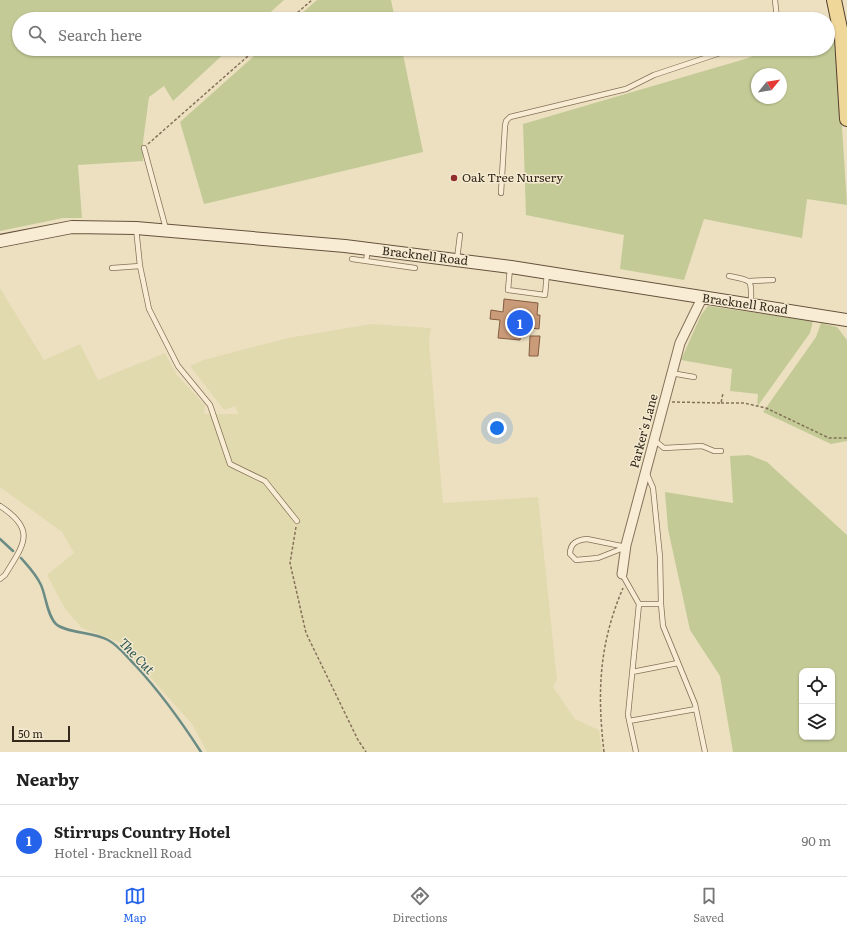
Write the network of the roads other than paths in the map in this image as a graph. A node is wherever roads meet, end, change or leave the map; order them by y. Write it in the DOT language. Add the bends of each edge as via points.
graph roads {
  1 [pos="774,0"];
  2 [pos="834,0"];
  3 [pos="776,12"];
  4 [pos="711,56"];
  5 [pos="846,103"];
  6 [pos="847,119"];
  7 [pos="144,148"];
  8 [pos="501,193"];
  9 [pos="136,228"];
  10 [pos="166,231"];
  11 [pos="460,235"];
  12 [pos="0,241"];
  13 [pos="367,255"];
  14 [pos="352,260"];
  15 [pos="457,260"];
  16 [pos="140,266"];
  17 [pos="511,267"];
  18 [pos="112,268"];
  19 [pos="415,268"];
  20 [pos="547,273"];
  21 [pos="729,276"];
  22 [pos="773,280"];
  23 [pos="749,281"];
  24 [pos="702,298"];
  25 [pos="750,304"];
  26 [pos="847,320"];
  27 [pos="671,373"];
  28 [pos="694,377"];
  29 [pos="654,440"];
  30 [pos="721,451"];
  31 [pos="646,471"];
  32 [pos="0,506"];
  33 [pos="297,521"];
  34 [pos="626,547"];
  35 [pos="624,577"];
  36 [pos="0,579"];
  37 [pos="639,604"];
  38 [pos="660,604"];
  39 [pos="678,663"];
  40 [pos="632,672"];
  41 [pos="696,709"];
  42 [pos="629,721"];
  43 [pos="636,752"];
  44 [pos="705,752"];
  1 -- 3 [label="lane"];
  2 -- 5 [label="main road" via="842,38"];
  4 -- 8 [label="lane" via="654,75 626,89 510,117 505,126"];
  5 -- 6 [label="main road"];
  7 -- 10 [label="lane"];
  9 -- 10 [label="main road, Bracknell Road"];
  9 -- 12 [label="main road, Bracknell Road" via="72,228"];
  9 -- 16 [label="lane"];
  10 -- 13 [label="main road, Bracknell Road" via="345,246"];
  11 -- 15 [label="lane"];
  13 -- 14 [label="lane"];
  13 -- 15 [label="main road, Bracknell Road"];
  13 -- 19 [label="lane"];
  15 -- 17 [label="main road, Bracknell Road"];
  16 -- 18 [label="lane"];
  16 -- 33 [label="lane" via="149,309 178,366 210,405 230,464 265,481"];
  17 -- 20 [label="main road, Bracknell Road"];
  17 -- 20 [label="lane" via="508,290 545,295"];
  20 -- 24 [label="main road, Bracknell Road"];
  21 -- 23 [label="lane"];
  22 -- 23 [label="lane"];
  23 -- 25 [label="lane"];
  24 -- 25 [label="main road, Bracknell Road"];
  24 -- 27 [label="street, Parker's Lane" via="680,343"];
  25 -- 26 [label="main road, Bracknell Road"];
  27 -- 28 [label="lane"];
  27 -- 29 [label="street, Parker's Lane"];
  29 -- 30 [label="lane" via="664,448 702,446"];
  29 -- 31 [label="street, Parker's Lane"];
  31 -- 34 [label="street, Parker's Lane"];
  31 -- 38 [label="lane" via="653,488 660,557"];
  32 -- 36 [label="lane" via="23,526 25,539 12,564"];
  34 -- 34 [label="lane" via="588,560 576,560 570,554 572,544 578,540 587,539"];
  34 -- 35 [label="street, Parker's Lane"];
  35 -- 37 [label="lane"];
  37 -- 38 [label="lane"];
  37 -- 40 [label="lane"];
  38 -- 39 [label="lane" via="662,626"];
  39 -- 40 [label="lane"];
  39 -- 41 [label="lane"];
  40 -- 42 [label="lane"];
  41 -- 42 [label="lane"];
  41 -- 44 [label="lane"];
  42 -- 43 [label="lane"];
}
